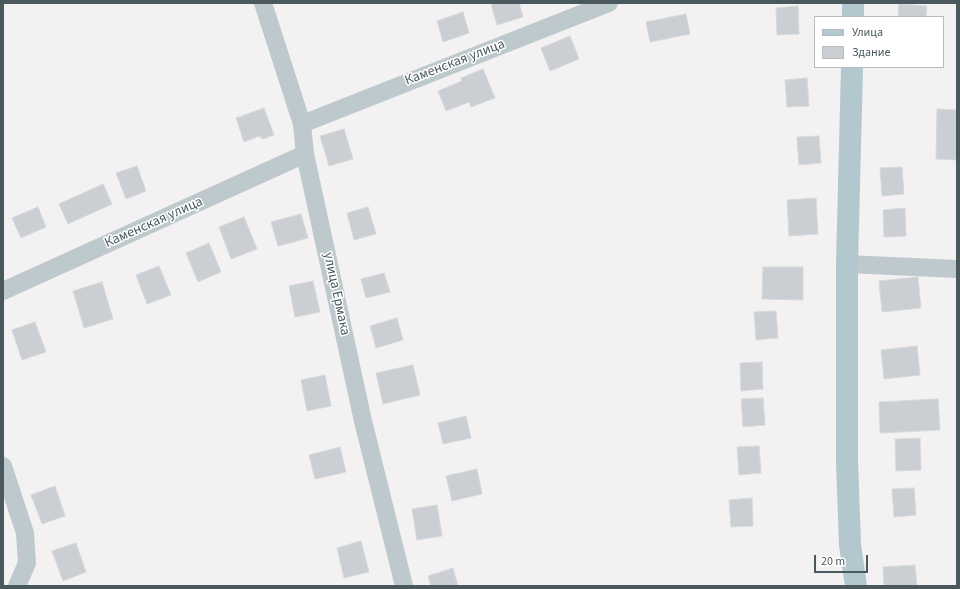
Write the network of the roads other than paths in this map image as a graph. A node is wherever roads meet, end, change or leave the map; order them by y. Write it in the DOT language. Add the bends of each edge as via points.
graph roads {
  1 [pos="263,3"];
  2 [pos="609,3"];
  3 [pos="853,3"];
  4 [pos="853,16"];
  5 [pos="852,68"];
  6 [pos="302,124"];
  7 [pos="305,154"];
  8 [pos="847,264"];
  9 [pos="957,269"];
  10 [pos="3,291"];
  11 [pos="3,466"];
  12 [pos="17,586"];
  13 [pos="404,586"];
  14 [pos="856,586"];
  1 -- 6 [label="street, улица Ермака"];
  2 -- 6 [label="street, Каменская улица"];
  3 -- 4 [label="main road"];
  5 -- 8 [label="main road"];
  6 -- 7 [label="street, улица Ермака"];
  7 -- 10 [label="street, Каменская улица"];
  7 -- 13 [label="street, улица Ермака" via="363,421"];
  8 -- 9 [label="street"];
  8 -- 14 [label="main road" via="847,468 850,545"];
  11 -- 12 [label="street" via="25,533 27,563"];
}
